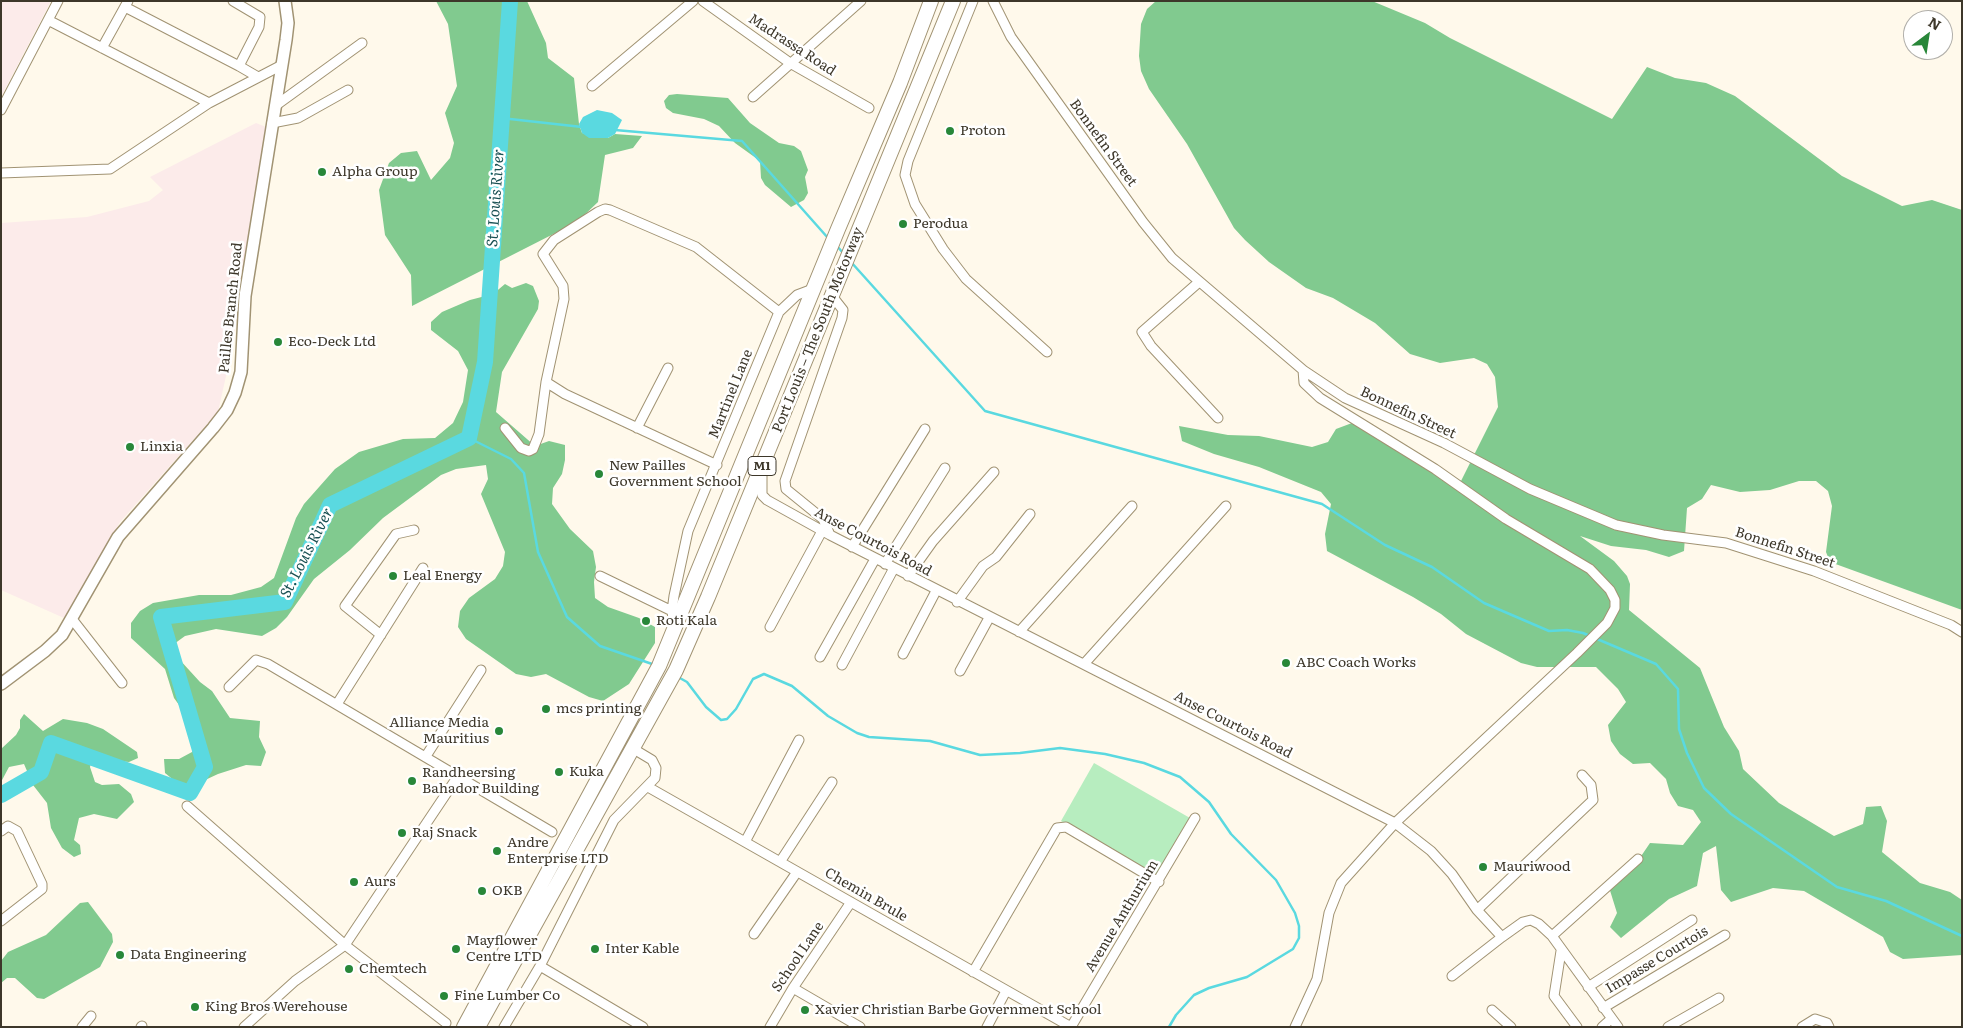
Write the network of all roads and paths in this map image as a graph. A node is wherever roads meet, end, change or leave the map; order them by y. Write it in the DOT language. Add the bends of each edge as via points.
graph roads {
  1 [pos="58,1"];
  2 [pos="233,1"];
  3 [pos="285,1"];
  4 [pos="693,1"];
  5 [pos="703,1"];
  6 [pos="861,1"];
  7 [pos="932,1"];
  8 [pos="953,1"];
  9 [pos="973,1"];
  10 [pos="993,1"];
  11 [pos="126,4"];
  12 [pos="48,20"];
  13 [pos="362,43"];
  14 [pos="102,48"];
  15 [pos="790,63"];
  16 [pos="282,64"];
  17 [pos="239,66"];
  18 [pos="258,77"];
  19 [pos="592,86"];
  20 [pos="348,90"];
  21 [pos="753,97"];
  22 [pos="209,103"];
  23 [pos="275,106"];
  24 [pos="869,108"];
  25 [pos="1,110"];
  26 [pos="272,124"];
  27 [pos="1,173"];
  28 [pos="1199,282"];
  29 [pos="813,289"];
  30 [pos="832,296"];
  31 [pos="779,312"];
  32 [pos="1047,352"];
  33 [pos="668,368"];
  34 [pos="1303,370"];
  35 [pos="546,382"];
  36 [pos="1218,418"];
  37 [pos="505,428"];
  38 [pos="637,428"];
  39 [pos="925,429"];
  40 [pos="770,448"];
  41 [pos="717,465"];
  42 [pos="945,468"];
  43 [pos="994,472"];
  44 [pos="766,500"];
  45 [pos="1132,506"];
  46 [pos="1226,506"];
  47 [pos="1030,514"];
  48 [pos="741,516"];
  49 [pos="414,530"];
  50 [pos="826,533"];
  51 [pos="852,547"];
  52 [pos="875,559"];
  53 [pos="885,564"];
  54 [pos="423,568"];
  55 [pos="894,568"];
  56 [pos="600,576"];
  57 [pos="908,576"];
  58 [pos="936,591"];
  59 [pos="957,602"];
  60 [pos="672,611"];
  61 [pos="989,618"];
  62 [pos="72,619"];
  63 [pos="770,627"];
  64 [pos="674,630"];
  65 [pos="1019,632"];
  66 [pos="1962,632"];
  67 [pos="380,635"];
  68 [pos="903,654"];
  69 [pos="820,657"];
  70 [pos="1084,664"];
  71 [pos="842,665"];
  72 [pos="481,670"];
  73 [pos="960,671"];
  74 [pos="122,683"];
  75 [pos="1,684"];
  76 [pos="229,687"];
  77 [pos="337,704"];
  78 [pos="799,740"];
  79 [pos="632,748"];
  80 [pos="426,756"];
  81 [pos="1582,774"];
  82 [pos="458,776"];
  83 [pos="832,782"];
  84 [pos="648,787"];
  85 [pos="188,806"];
  86 [pos="1195,818"];
  87 [pos="1395,823"];
  88 [pos="1,830"];
  89 [pos="552,832"];
  90 [pos="745,842"];
  91 [pos="1638,859"];
  92 [pos="780,862"];
  93 [pos="797,872"];
  94 [pos="1159,882"];
  95 [pos="851,902"];
  96 [pos="1477,910"];
  97 [pos="1692,920"];
  98 [pos="1,921"];
  99 [pos="754,934"];
  100 [pos="1724,935"];
  101 [pos="1502,936"];
  102 [pos="1552,936"];
  103 [pos="345,945"];
  104 [pos="1561,951"];
  105 [pos="540,966"];
  106 [pos="972,972"];
  107 [pos="1452,976"];
  108 [pos="1588,987"];
  109 [pos="793,988"];
  110 [pos="1006,991"];
  111 [pos="1719,998"];
  112 [pos="1603,1008"];
  113 [pos="1492,1010"];
  114 [pos="91,1016"];
  115 [pos="1611,1019"];
  116 [pos="446,1023"];
  117 [pos="82,1027"];
  118 [pos="244,1027"];
  119 [pos="464,1027"];
  120 [pos="478,1027"];
  121 [pos="504,1027"];
  122 [pos="644,1027"];
  123 [pos="770,1027"];
  124 [pos="860,1027"];
  125 [pos="987,1027"];
  126 [pos="1071,1027"];
  127 [pos="1295,1027"];
  128 [pos="1510,1027"];
  129 [pos="1576,1027"];
  130 [pos="1602,1027"];
  131 [pos="1618,1027"];
  132 [pos="1668,1027"];
  133 [pos="1802,1027"];
  134 [pos="1830,1027"];
  1 -- 12 [label="street"];
  2 -- 17 [label="street" via="257,14 260,21"];
  3 -- 16 [label="main road, Pailles Branch Road" via="288,23"];
  4 -- 19 [label="street"];
  5 -- 15 [label="street, Madrassa Road"];
  6 -- 15 [label="street"];
  7 -- 29 [label="highway, Port Louis – The South Motorway / M1"];
  8 -- 30 [label="highway, Port Louis – The South Motorway / M1"];
  9 -- 32 [label="street" via="905,175 915,204 966,279"];
  10 -- 28 [label="street, Bonnefin Street" via="1011,37 1132,207 1172,258"];
  11 -- 14 [label="street"];
  11 -- 17 [label="street"];
  12 -- 14 [label="street"];
  12 -- 25 [label="street"];
  13 -- 23 [label="street"];
  14 -- 22 [label="street"];
  15 -- 21 [label="street"];
  15 -- 24 [label="street, Madrassa Road"];
  16 -- 18 [label="street"];
  16 -- 23 [label="main road, Pailles Branch Road"];
  17 -- 18 [label="street"];
  18 -- 22 [label="street"];
  20 -- 26 [label="street" via="298,118"];
  22 -- 27 [label="street" via="110,169"];
  23 -- 26 [label="main road, Pailles Branch Road"];
  26 -- 62 [label="main road, Pailles Branch Road" via="245,296 241,372 235,393 214,428 118,537"];
  28 -- 34 [label="street, Bonnefin Street"];
  28 -- 36 [label="street" via="1142,332 1151,346"];
  29 -- 31 [label="street" via="797,295"];
  29 -- 64 [label="highway, Port Louis – The South Motorway / M1"];
  30 -- 40 [label="highway, Port Louis – The South Motorway / M1"];
  30 -- 50 [label="street" via="843,310 842,318 785,481 786,489 823,519"];
  31 -- 35 [label="street" via="696,247 604,209 554,240 543,254 563,286 564,300"];
  31 -- 41 [label="street, Martinel Lane"];
  33 -- 38 [label="street"];
  34 -- 66 [label="street, Bonnefin Street" via="1345,398 1585,513 1616,525 1726,543 1805,568"];
  34 -- 87 [label="street" via="1304,384 1320,398 1405,449 1506,519 1575,560 1600,578 1615,600 1615,608 1607,623"];
  35 -- 37 [label="street" via="539,434 533,449 521,448"];
  35 -- 38 [label="street"];
  38 -- 41 [label="street"];
  39 -- 51 [label="street"];
  40 -- 44 [label="street" via="760,486"];
  40 -- 48 [label="highway, Port Louis – The South Motorway / M1"];
  41 -- 60 [label="street, Martinel Lane" via="688,530"];
  42 -- 53 [label="street"];
  43 -- 57 [label="street" via="933,541"];
  44 -- 48 [label="street" via="754,501"];
  44 -- 50 [label="street, Anse Courtois Road"];
  45 -- 65 [label="street"];
  46 -- 70 [label="street"];
  47 -- 59 [label="street" via="996,557 983,566"];
  48 -- 79 [label="highway, Port Louis – The South Motorway / M1" via="684,651"];
  49 -- 67 [label="street" via="396,534 345,606"];
  50 -- 51 [label="street, Anse Courtois Road"];
  50 -- 63 [label="street"];
  51 -- 52 [label="street, Anse Courtois Road"];
  52 -- 53 [label="street, Anse Courtois Road"];
  52 -- 69 [label="street"];
  53 -- 55 [label="street, Anse Courtois Road"];
  54 -- 67 [label="street"];
  55 -- 57 [label="street, Anse Courtois Road"];
  55 -- 71 [label="street"];
  56 -- 60 [label="street"];
  57 -- 58 [label="street, Anse Courtois Road"];
  58 -- 59 [label="street, Anse Courtois Road"];
  58 -- 68 [label="street"];
  59 -- 61 [label="street, Anse Courtois Road"];
  60 -- 64 [label="street, Martinel Lane"];
  61 -- 65 [label="street, Anse Courtois Road"];
  61 -- 73 [label="street"];
  62 -- 74 [label="street"];
  62 -- 75 [label="main road, Pailles Branch Road" via="55,642"];
  64 -- 119 [label="highway, Port Louis – The South Motorway / M1"];
  65 -- 70 [label="street, Anse Courtois Road"];
  67 -- 77 [label="street"];
  70 -- 87 [label="street, Anse Courtois Road"];
  72 -- 80 [label="street"];
  76 -- 77 [label="street" via="256,660"];
  77 -- 80 [label="street"];
  78 -- 90 [label="street"];
  79 -- 84 [label="street" via="652,760 656,768"];
  79 -- 120 [label="highway, Port Louis – The South Motorway / M1"];
  80 -- 82 [label="street"];
  81 -- 96 [label="street" via="1592,785 1594,800"];
  82 -- 89 [label="street"];
  82 -- 103 [label="street"];
  83 -- 92 [label="street"];
  84 -- 90 [label="street, Chemin Brule"];
  84 -- 105 [label="street" via="614,820"];
  85 -- 103 [label="street"];
  86 -- 94 [label="street, Avenue Anthurium"];
  87 -- 96 [label="street, Anse Courtois Road" via="1431,851"];
  87 -- 127 [label="street" via="1341,883 1329,913 1317,979"];
  88 -- 98 [label="street" via="8,826 17,831 42,890"];
  90 -- 92 [label="street, Chemin Brule"];
  91 -- 102 [label="street"];
  92 -- 93 [label="street, Chemin Brule"];
  93 -- 95 [label="street, Chemin Brule"];
  93 -- 99 [label="street"];
  94 -- 106 [label="street" via="1066,827 1057,828"];
  94 -- 126 [label="street, Avenue Anthurium"];
  95 -- 106 [label="street, Chemin Brule"];
  95 -- 109 [label="street, School Lane"];
  96 -- 101 [label="street, Anse Courtois Road"];
  97 -- 108 [label="street"];
  100 -- 112 [label="street, Impasse Courtois"];
  101 -- 102 [label="street" via="1531,920"];
  101 -- 107 [label="street"];
  102 -- 104 [label="street"];
  103 -- 116 [label="street"];
  103 -- 118 [label="street" via="295,980"];
  104 -- 108 [label="street"];
  104 -- 129 [label="street" via="1554,996"];
  105 -- 121 [label="street"];
  105 -- 122 [label="street"];
  106 -- 110 [label="street, Chemin Brule"];
  108 -- 112 [label="street"];
  109 -- 123 [label="street, School Lane"];
  109 -- 124 [label="street"];
  110 -- 125 [label="street"];
  110 -- 126 [label="street, Chemin Brule"];
  111 -- 132 [label="street"];
  112 -- 115 [label="street"];
  113 -- 128 [label="street"];
  114 -- 117 [label="street"];
  115 -- 130 [label="street"];
  115 -- 131 [label="street"];
  133 -- 134 [label="street" via="1815,1019"];
}
